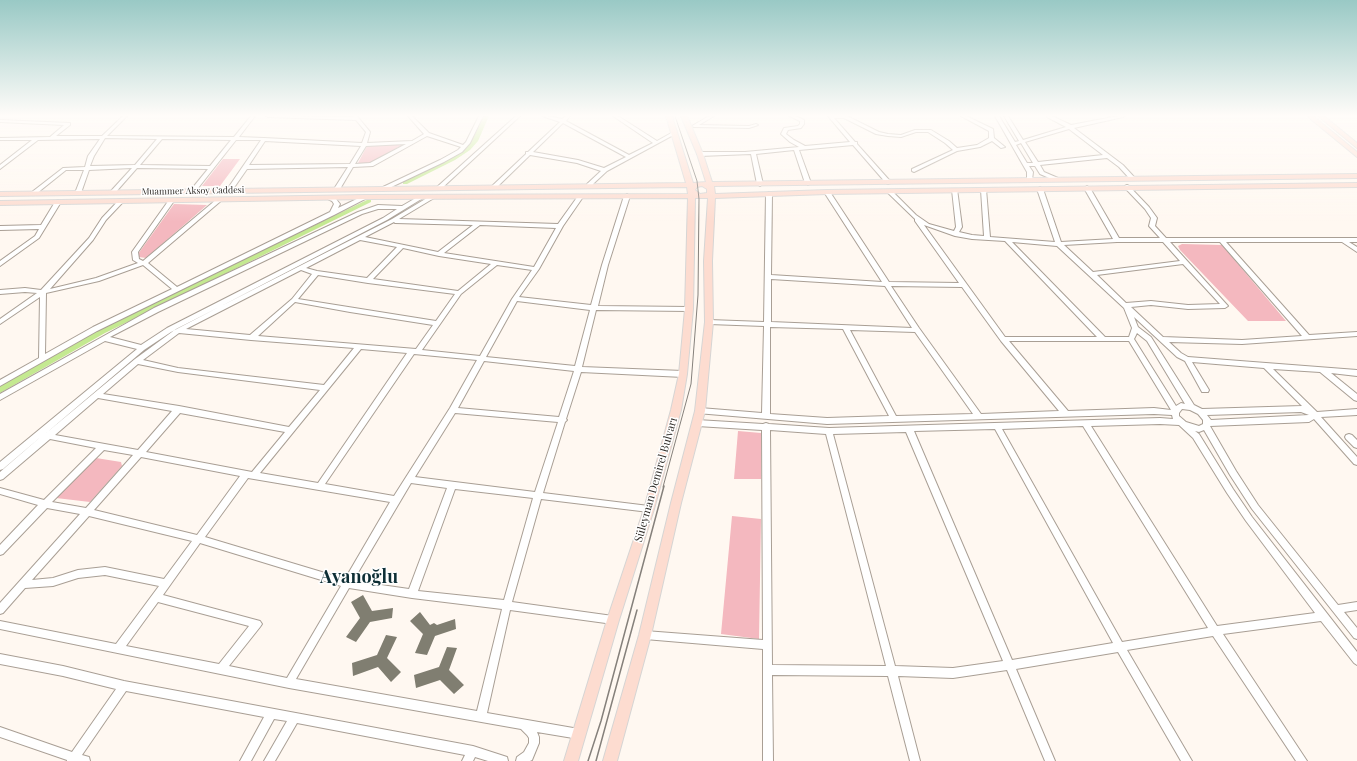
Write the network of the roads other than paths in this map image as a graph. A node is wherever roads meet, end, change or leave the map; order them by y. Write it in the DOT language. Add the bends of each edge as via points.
graph roads {
  1 [pos="20,152"];
  2 [pos="94,152"];
  3 [pos="149,152"];
  4 [pos="225,152"];
  5 [pos="256,152"];
  6 [pos="359,152"];
  7 [pos="396,152"];
  8 [pos="457,152"];
  9 [pos="479,152"];
  10 [pos="619,152"];
  11 [pos="640,152"];
  12 [pos="683,152"];
  13 [pos="769,152"];
  14 [pos="797,152"];
  15 [pos="862,152"];
  16 [pos="953,152"];
  17 [pos="1018,152"];
  18 [pos="1028,152"];
  19 [pos="1102,152"];
  20 [pos="528,153"];
  21 [pos="753,153"];
  22 [pos="700,154"];
  23 [pos="1108,156"];
  24 [pos="629,157"];
  25 [pos="1037,164"];
  26 [pos="1026,165"];
  27 [pos="136,166"];
  28 [pos="350,166"];
  29 [pos="0,167"];
  30 [pos="87,167"];
  31 [pos="245,167"];
  32 [pos="212,168"];
  33 [pos="605,170"];
  34 [pos="914,170"];
  35 [pos="1357,176"];
  36 [pos="1132,178"];
  37 [pos="1056,179"];
  38 [pos="1029,180"];
  39 [pos="888,182"];
  40 [pos="808,183"];
  41 [pos="746,184"];
  42 [pos="760,184"];
  43 [pos="1357,185"];
  44 [pos="658,186"];
  45 [pos="590,187"];
  46 [pos="1127,187"];
  47 [pos="385,188"];
  48 [pos="439,188"];
  49 [pos="493,188"];
  50 [pos="1087,188"];
  51 [pos="337,189"];
  52 [pos="1040,189"];
  53 [pos="229,190"];
  54 [pos="701,190"];
  55 [pos="955,190"];
  56 [pos="984,190"];
  57 [pos="193,191"];
  58 [pos="890,191"];
  59 [pos="113,192"];
  60 [pos="827,192"];
  61 [pos="78,193"];
  62 [pos="0,194"];
  63 [pos="34,194"];
  64 [pos="769,194"];
  65 [pos="748,195"];
  66 [pos="627,196"];
  67 [pos="657,196"];
  68 [pos="421,197"];
  69 [pos="432,197"];
  70 [pos="580,197"];
  71 [pos="330,198"];
  72 [pos="365,198"];
  73 [pos="218,200"];
  74 [pos="121,201"];
  75 [pos="171,201"];
  76 [pos="58,202"];
  77 [pos="1,204"];
  78 [pos="404,208"];
  79 [pos="332,214"];
  80 [pos="914,216"];
  81 [pos="394,220"];
  82 [pos="478,224"];
  83 [pos="560,226"];
  84 [pos="43,227"];
  85 [pos="0,228"];
  86 [pos="955,234"];
  87 [pos="360,238"];
  88 [pos="987,238"];
  89 [pos="1007,240"];
  90 [pos="1117,240"];
  91 [pos="1343,240"];
  92 [pos="1357,240"];
  93 [pos="1165,241"];
  94 [pos="1222,241"];
  95 [pos="1059,244"];
  96 [pos="401,247"];
  97 [pos="1357,250"];
  98 [pos="438,254"];
  99 [pos="496,262"];
  100 [pos="1184,262"];
  101 [pos="144,263"];
  102 [pos="0,264"];
  103 [pos="300,268"];
  104 [pos="536,269"];
  105 [pos="316,273"];
  106 [pos="1093,274"];
  107 [pos="769,277"];
  108 [pos="368,281"];
  109 [pos="888,284"];
  110 [pos="964,285"];
  111 [pos="177,290"];
  112 [pos="0,292"];
  113 [pos="42,292"];
  114 [pos="459,292"];
  115 [pos="515,299"];
  116 [pos="294,300"];
  117 [pos="1126,305"];
  118 [pos="595,308"];
  119 [pos="689,309"];
  120 [pos="0,322"];
  121 [pos="709,322"];
  122 [pos="436,323"];
  123 [pos="768,326"];
  124 [pos="846,328"];
  125 [pos="1135,328"];
  126 [pos="917,330"];
  127 [pos="178,332"];
  128 [pos="1357,334"];
  129 [pos="1307,337"];
  130 [pos="104,338"];
  131 [pos="251,338"];
  132 [pos="1003,339"];
  133 [pos="1103,339"];
  134 [pos="1131,339"];
  135 [pos="1149,339"];
  136 [pos="1162,339"];
  137 [pos="359,347"];
  138 [pos="142,348"];
  139 [pos="414,352"];
  140 [pos="42,358"];
  141 [pos="482,358"];
  142 [pos="1187,359"];
  143 [pos="137,361"];
  144 [pos="1266,366"];
  145 [pos="578,368"];
  146 [pos="1321,370"];
  147 [pos="1357,373"];
  148 [pos="683,374"];
  149 [pos="0,383"];
  150 [pos="324,388"];
  151 [pos="1205,390"];
  152 [pos="96,395"];
  153 [pos="0,397"];
  154 [pos="1357,398"];
  155 [pos="1191,407"];
  156 [pos="179,409"];
  157 [pos="453,410"];
  158 [pos="700,411"];
  159 [pos="1175,411"];
  160 [pos="1201,412"];
  161 [pos="1357,412"];
  162 [pos="1066,414"];
  163 [pos="1315,415"];
  164 [pos="766,416"];
  165 [pos="979,417"];
  166 [pos="894,419"];
  167 [pos="563,420"];
  168 [pos="697,423"];
  169 [pos="1182,423"];
  170 [pos="1086,424"];
  171 [pos="1207,424"];
  172 [pos="766,426"];
  173 [pos="997,426"];
  174 [pos="909,429"];
  175 [pos="291,430"];
  176 [pos="829,431"];
  177 [pos="47,436"];
  178 [pos="1349,437"];
  179 [pos="1357,445"];
  180 [pos="103,446"];
  181 [pos="139,453"];
  182 [pos="1357,462"];
  183 [pos="0,467"];
  184 [pos="250,475"];
  185 [pos="0,477"];
  186 [pos="410,480"];
  187 [pos="320,486"];
  188 [pos="452,486"];
  189 [pos="0,491"];
  190 [pos="538,496"];
  191 [pos="396,500"];
  192 [pos="45,504"];
  193 [pos="649,509"];
  194 [pos="87,512"];
  195 [pos="199,539"];
  196 [pos="0,551"];
  197 [pos="24,584"];
  198 [pos="166,584"];
  199 [pos="347,584"];
  200 [pos="412,594"];
  201 [pos="156,597"];
  202 [pos="507,605"];
  203 [pos="1357,606"];
  204 [pos="1337,609"];
  205 [pos="0,610"];
  206 [pos="1323,616"];
  207 [pos="613,620"];
  208 [pos="0,625"];
  209 [pos="1215,631"];
  210 [pos="1357,635"];
  211 [pos="645,636"];
  212 [pos="768,645"];
  213 [pos="1120,647"];
  214 [pos="118,649"];
  215 [pos="0,659"];
  216 [pos="1357,660"];
  217 [pos="1010,665"];
  218 [pos="221,669"];
  219 [pos="769,670"];
  220 [pos="892,671"];
  221 [pos="289,683"];
  222 [pos="124,686"];
  223 [pos="271,714"];
  224 [pos="481,716"];
  225 [pos="294,718"];
  226 [pos="522,724"];
  227 [pos="0,732"];
  228 [pos="579,734"];
  229 [pos="473,751"];
  230 [pos="78,760"];
  231 [pos="245,761"];
  232 [pos="269,761"];
  233 [pos="467,761"];
  234 [pos="503,761"];
  235 [pos="520,761"];
  236 [pos="571,761"];
  237 [pos="610,761"];
  238 [pos="768,761"];
  239 [pos="915,761"];
  240 [pos="1050,761"];
  241 [pos="1187,761"];
  242 [pos="1302,761"];
  1 -- 29 [label="street"];
  2 -- 30 [label="street"];
  3 -- 27 [label="street"];
  4 -- 32 [label="street"];
  5 -- 31 [label="street"];
  6 -- 28 [label="street"];
  7 -- 28 [label="street" via="371,165"];
  8 -- 47 [label="street"];
  9 -- 48 [label="street"];
  10 -- 24 [label="street"];
  11 -- 24 [label="street"];
  12 -- 54 [label="main road, Süleyman Demirel Bulvarı"];
  13 -- 21 [label="street"];
  14 -- 40 [label="street"];
  15 -- 39 [label="street"];
  16 -- 34 [label="street"];
  17 -- 26 [label="street"];
  18 -- 25 [label="street"];
  19 -- 23 [label="street"];
  20 -- 33 [label="street"];
  20 -- 49 [label="street"];
  21 -- 22 [label="street"];
  21 -- 42 [label="street"];
  22 -- 54 [label="main road, Süleyman Demirel Bulvarı"];
  23 -- 25 [label="street"];
  23 -- 36 [label="street"];
  24 -- 33 [label="street"];
  25 -- 26 [label="street"];
  25 -- 37 [label="street" via="1042,173"];
  26 -- 38 [label="street" via="1030,172"];
  27 -- 30 [label="street"];
  27 -- 32 [label="street"];
  27 -- 59 [label="street"];
  28 -- 31 [label="street"];
  28 -- 51 [label="street"];
  30 -- 61 [label="street"];
  30 -- 63 [label="street" via="65,169"];
  31 -- 53 [label="street"];
  32 -- 57 [label="street"];
  33 -- 45 [label="street"];
  35 -- 36 [label="main road"];
  36 -- 37 [label="main road"];
  37 -- 38 [label="main road"];
  38 -- 39 [label="main road"];
  39 -- 40 [label="main road"];
  40 -- 42 [label="main road"];
  41 -- 42 [label="main road"];
  41 -- 54 [label="main road"];
  41 -- 65 [label="main road" via="740,185 737,190"];
  43 -- 46 [label="main road"];
  44 -- 45 [label="main road, Muammer Aksoy Caddesi"];
  44 -- 54 [label="main road, Muammer Aksoy Caddesi"];
  44 -- 67 [label="main road" via="666,192"];
  45 -- 49 [label="main road, Muammer Aksoy Caddesi"];
  46 -- 50 [label="main road"];
  46 -- 93 [label="street" via="1147,208 1154,218 1152,226"];
  47 -- 48 [label="main road, Muammer Aksoy Caddesi"];
  47 -- 51 [label="main road, Muammer Aksoy Caddesi"];
  47 -- 72 [label="main road"];
  48 -- 49 [label="main road, Muammer Aksoy Caddesi"];
  50 -- 52 [label="main road"];
  50 -- 90 [label="street"];
  51 -- 53 [label="main road, Muammer Aksoy Caddesi"];
  52 -- 56 [label="main road"];
  52 -- 95 [label="street"];
  53 -- 57 [label="main road, Muammer Aksoy Caddesi"];
  54 -- 65 [label="main road"];
  54 -- 67 [label="main road, Muammer Aksoy Caddesi"];
  54 -- 119 [label="main road, Süleyman Demirel Bulvarı" via="692,209"];
  54 -- 121 [label="main road, Süleyman Demirel Bulvarı" via="708,260"];
  55 -- 56 [label="main road"];
  55 -- 58 [label="main road"];
  55 -- 86 [label="street" via="959,227"];
  56 -- 88 [label="street"];
  57 -- 59 [label="main road, Muammer Aksoy Caddesi"];
  58 -- 60 [label="main road"];
  58 -- 80 [label="street"];
  59 -- 61 [label="main road, Muammer Aksoy Caddesi"];
  60 -- 64 [label="main road"];
  60 -- 109 [label="street"];
  61 -- 63 [label="main road, Muammer Aksoy Caddesi"];
  62 -- 63 [label="main road, Muammer Aksoy Caddesi"];
  64 -- 65 [label="main road"];
  64 -- 107 [label="street"];
  66 -- 67 [label="main road, Muammer Aksoy Caddesi"];
  66 -- 70 [label="main road, Muammer Aksoy Caddesi"];
  66 -- 118 [label="street" via="605,265"];
  68 -- 69 [label="main road, Muammer Aksoy Caddesi"];
  68 -- 72 [label="main road, Muammer Aksoy Caddesi"];
  68 -- 78 [label="street"];
  69 -- 70 [label="main road, Muammer Aksoy Caddesi"];
  69 -- 81 [label="street"];
  70 -- 83 [label="street"];
  71 -- 72 [label="main road, Muammer Aksoy Caddesi"];
  71 -- 73 [label="main road, Muammer Aksoy Caddesi"];
  71 -- 79 [label="street" via="337,204"];
  72 -- 79 [label="street"];
  73 -- 75 [label="main road, Muammer Aksoy Caddesi"];
  73 -- 101 [label="street"];
  74 -- 75 [label="main road, Muammer Aksoy Caddesi"];
  74 -- 76 [label="main road, Muammer Aksoy Caddesi"];
  74 -- 113 [label="street" via="104,219 91,239"];
  75 -- 101 [label="street" via="135,252 136,260"];
  76 -- 77 [label="main road, Muammer Aksoy Caddesi"];
  76 -- 84 [label="street"];
  78 -- 130 [label="street" via="378,207 360,213 156,310"];
  78 -- 138 [label="street" via="186,320"];
  79 -- 111 [label="street"];
  80 -- 86 [label="street" via="927,225"];
  80 -- 110 [label="street"];
  81 -- 82 [label="street"];
  81 -- 87 [label="street"];
  82 -- 83 [label="street"];
  82 -- 98 [label="street"];
  83 -- 104 [label="street"];
  84 -- 85 [label="street"];
  84 -- 102 [label="street" via="37,237"];
  86 -- 88 [label="street"];
  87 -- 96 [label="street"];
  87 -- 103 [label="street"];
  88 -- 89 [label="street"];
  89 -- 95 [label="street"];
  89 -- 133 [label="street"];
  90 -- 93 [label="street"];
  90 -- 95 [label="street"];
  91 -- 92 [label="street"];
  91 -- 94 [label="street"];
  91 -- 97 [label="street"];
  93 -- 94 [label="street"];
  93 -- 100 [label="street"];
  94 -- 129 [label="street"];
  95 -- 106 [label="street"];
  96 -- 98 [label="street"];
  96 -- 108 [label="street"];
  98 -- 99 [label="street"];
  99 -- 104 [label="street"];
  99 -- 114 [label="street"];
  100 -- 106 [label="street"];
  100 -- 117 [label="street" via="1225,306 1151,303"];
  101 -- 111 [label="street"];
  101 -- 113 [label="street" via="97,280"];
  103 -- 105 [label="street"];
  103 -- 127 [label="street"];
  104 -- 115 [label="street"];
  105 -- 108 [label="street"];
  105 -- 116 [label="street"];
  106 -- 117 [label="street"];
  107 -- 109 [label="street"];
  107 -- 123 [label="street"];
  108 -- 114 [label="street"];
  109 -- 110 [label="street"];
  109 -- 126 [label="street"];
  110 -- 132 [label="street"];
  111 -- 140 [label="street" via="95,329"];
  112 -- 113 [label="street"];
  113 -- 120 [label="street"];
  113 -- 140 [label="street"];
  114 -- 122 [label="street"];
  115 -- 118 [label="street"];
  115 -- 141 [label="street"];
  116 -- 122 [label="street"];
  116 -- 131 [label="street"];
  117 -- 125 [label="street"];
  117 -- 136 [label="street"];
  118 -- 119 [label="street"];
  118 -- 145 [label="street"];
  119 -- 148 [label="main road, Süleyman Demirel Bulvarı"];
  121 -- 123 [label="street"];
  121 -- 158 [label="main road, Süleyman Demirel Bulvarı"];
  122 -- 139 [label="street"];
  123 -- 124 [label="street"];
  123 -- 164 [label="street"];
  124 -- 126 [label="street"];
  124 -- 166 [label="street"];
  125 -- 134 [label="street"];
  125 -- 135 [label="street"];
  126 -- 165 [label="street"];
  127 -- 131 [label="street"];
  127 -- 143 [label="street"];
  128 -- 129 [label="street"];
  129 -- 136 [label="street" via="1242,342"];
  130 -- 138 [label="street"];
  130 -- 153 [label="street"];
  131 -- 137 [label="street"];
  132 -- 133 [label="street"];
  132 -- 162 [label="street"];
  133 -- 134 [label="street"];
  134 -- 159 [label="street"];
  135 -- 136 [label="street"];
  135 -- 155 [label="street"];
  136 -- 142 [label="street"];
  137 -- 139 [label="street"];
  137 -- 150 [label="street"];
  138 -- 183 [label="street"];
  139 -- 141 [label="street"];
  139 -- 187 [label="street"];
  140 -- 149 [label="street"];
  141 -- 145 [label="street"];
  141 -- 157 [label="street"];
  142 -- 144 [label="street"];
  142 -- 151 [label="street"];
  143 -- 150 [label="street" via="178,370"];
  143 -- 152 [label="street"];
  144 -- 146 [label="street"];
  144 -- 163 [label="street"];
  145 -- 148 [label="street"];
  145 -- 167 [label="street"];
  146 -- 147 [label="street"];
  146 -- 154 [label="street"];
  148 -- 193 [label="main road, Süleyman Demirel Bulvarı" via="676,410"];
  150 -- 175 [label="street"];
  152 -- 156 [label="street"];
  152 -- 177 [label="street"];
  155 -- 159 [label="street" via="1181,406"];
  155 -- 160 [label="street"];
  156 -- 175 [label="street"];
  156 -- 181 [label="street"];
  157 -- 167 [label="street"];
  157 -- 186 [label="street"];
  158 -- 164 [label="street"];
  158 -- 168 [label="main road, Süleyman Demirel Bulvarı"];
  159 -- 162 [label="street"];
  159 -- 169 [label="street" via="1176,417"];
  160 -- 163 [label="street" via="1302,409"];
  160 -- 171 [label="street" via="1205,415"];
  161 -- 163 [label="street"];
  162 -- 165 [label="street"];
  163 -- 171 [label="street" via="1309,419"];
  163 -- 182 [label="street"];
  164 -- 166 [label="street" via="827,421"];
  165 -- 166 [label="street"];
  167 -- 190 [label="street"];
  168 -- 172 [label="street"];
  168 -- 211 [label="main road, Süleyman Demirel Bulvarı"];
  169 -- 170 [label="street" via="1160,421"];
  169 -- 171 [label="street" via="1199,429"];
  169 -- 206 [label="street" via="1196,436 1230,491"];
  170 -- 173 [label="street"];
  170 -- 209 [label="street"];
  171 -- 204 [label="street" via="1233,473 1256,507"];
  172 -- 176 [label="street"];
  172 -- 212 [label="street"];
  173 -- 174 [label="street"];
  173 -- 213 [label="street"];
  174 -- 176 [label="street"];
  174 -- 217 [label="street"];
  175 -- 184 [label="street"];
  176 -- 220 [label="street"];
  177 -- 180 [label="street"];
  177 -- 185 [label="street"];
  178 -- 179 [label="street"];
  180 -- 181 [label="street"];
  180 -- 192 [label="street"];
  181 -- 184 [label="street"];
  181 -- 194 [label="street"];
  184 -- 187 [label="street"];
  184 -- 195 [label="street"];
  186 -- 188 [label="street"];
  186 -- 191 [label="street"];
  187 -- 191 [label="street"];
  188 -- 190 [label="street"];
  188 -- 200 [label="street"];
  189 -- 192 [label="street"];
  190 -- 193 [label="street"];
  190 -- 202 [label="street"];
  191 -- 199 [label="street"];
  192 -- 194 [label="street"];
  192 -- 196 [label="street"];
  193 -- 207 [label="main road, Süleyman Demirel Bulvarı"];
  194 -- 195 [label="street"];
  194 -- 197 [label="street"];
  195 -- 198 [label="street"];
  195 -- 199 [label="street"];
  197 -- 198 [label="street" via="53,582 78,574 105,571"];
  197 -- 205 [label="street"];
  198 -- 201 [label="street"];
  199 -- 200 [label="street"];
  199 -- 221 [label="street"];
  200 -- 202 [label="street"];
  201 -- 214 [label="street"];
  201 -- 218 [label="street" via="257,624"];
  202 -- 207 [label="street"];
  202 -- 224 [label="street"];
  203 -- 204 [label="street"];
  204 -- 210 [label="street"];
  206 -- 209 [label="street"];
  206 -- 216 [label="street"];
  207 -- 228 [label="main road, Süleyman Demirel Bulvarı"];
  208 -- 214 [label="street"];
  209 -- 213 [label="street"];
  209 -- 242 [label="street"];
  211 -- 212 [label="street"];
  211 -- 237 [label="main road, Süleyman Demirel Bulvarı"];
  212 -- 219 [label="street"];
  213 -- 217 [label="street"];
  213 -- 241 [label="street"];
  214 -- 218 [label="street"];
  215 -- 222 [label="street"];
  217 -- 220 [label="street" via="953,673"];
  217 -- 240 [label="street"];
  218 -- 221 [label="street"];
  219 -- 220 [label="street"];
  219 -- 238 [label="street"];
  220 -- 239 [label="street"];
  221 -- 224 [label="street"];
  222 -- 223 [label="street"];
  222 -- 230 [label="street"];
  223 -- 225 [label="street"];
  223 -- 231 [label="street"];
  224 -- 226 [label="street"];
  225 -- 229 [label="street"];
  225 -- 232 [label="street"];
  226 -- 228 [label="street"];
  226 -- 235 [label="street" via="531,731 534,743 528,756"];
  227 -- 230 [label="street"];
  228 -- 236 [label="main road, Süleyman Demirel Bulvarı"];
  229 -- 233 [label="street"];
  229 -- 234 [label="street"];
}
